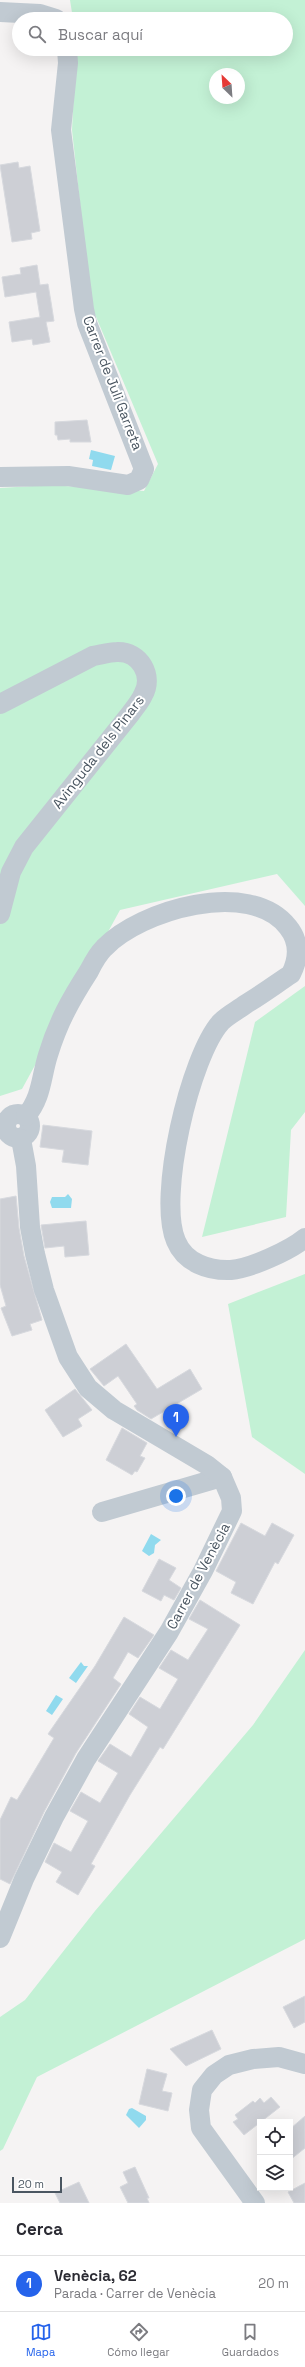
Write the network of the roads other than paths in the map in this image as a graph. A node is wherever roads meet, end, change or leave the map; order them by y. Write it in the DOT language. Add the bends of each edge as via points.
graph roads {
  1 [pos="0,12"];
  2 [pos="12,13"];
  3 [pos="68,56"];
  4 [pos="0,478"];
  5 [pos="0,704"];
  6 [pos="0,914"];
  7 [pos="12,1113"];
  8 [pos="305,1238"];
  9 [pos="222,1477"];
  10 [pos="102,1512"];
  11 [pos="0,1938"];
  12 [pos="305,2064"];
  13 [pos="255,2203"];
  1 -- 2 [label="street"];
  3 -- 4 [label="street, Carrer de Juli Garreta" via="61,130 84,308 144,469 139,480 128,485 68,476"];
  5 -- 6 [label="street, Avinguda dels Pinars" via="93,656 118,651 142,663 146,672 147,684 144,695 24,847 11,872"];
  7 -- 8 [label="street" via="40,1093 48,1054 66,1007 103,949 123,931 185,907 227,902 255,906 275,916 293,933 298,948 297,962 291,974 222,1021 198,1064 180,1126 172,1178 172,1224 176,1241 183,1253 214,1271 239,1269 257,1263"];
  7 -- 9 [label="street, Carrer de Venècia" via="7,1131 12,1137 21,1138 34,1254 68,1357 88,1388 114,1410 208,1465"];
  9 -- 10 [label="street"];
  9 -- 11 [label="street, Carrer de Venècia" via="231,1498 232,1511 169,1632 86,1759 27,1872"];
  12 -- 13 [label="street" via="279,2057 253,2059 229,2065 214,2075 202,2090 199,2110 201,2128"];
}
